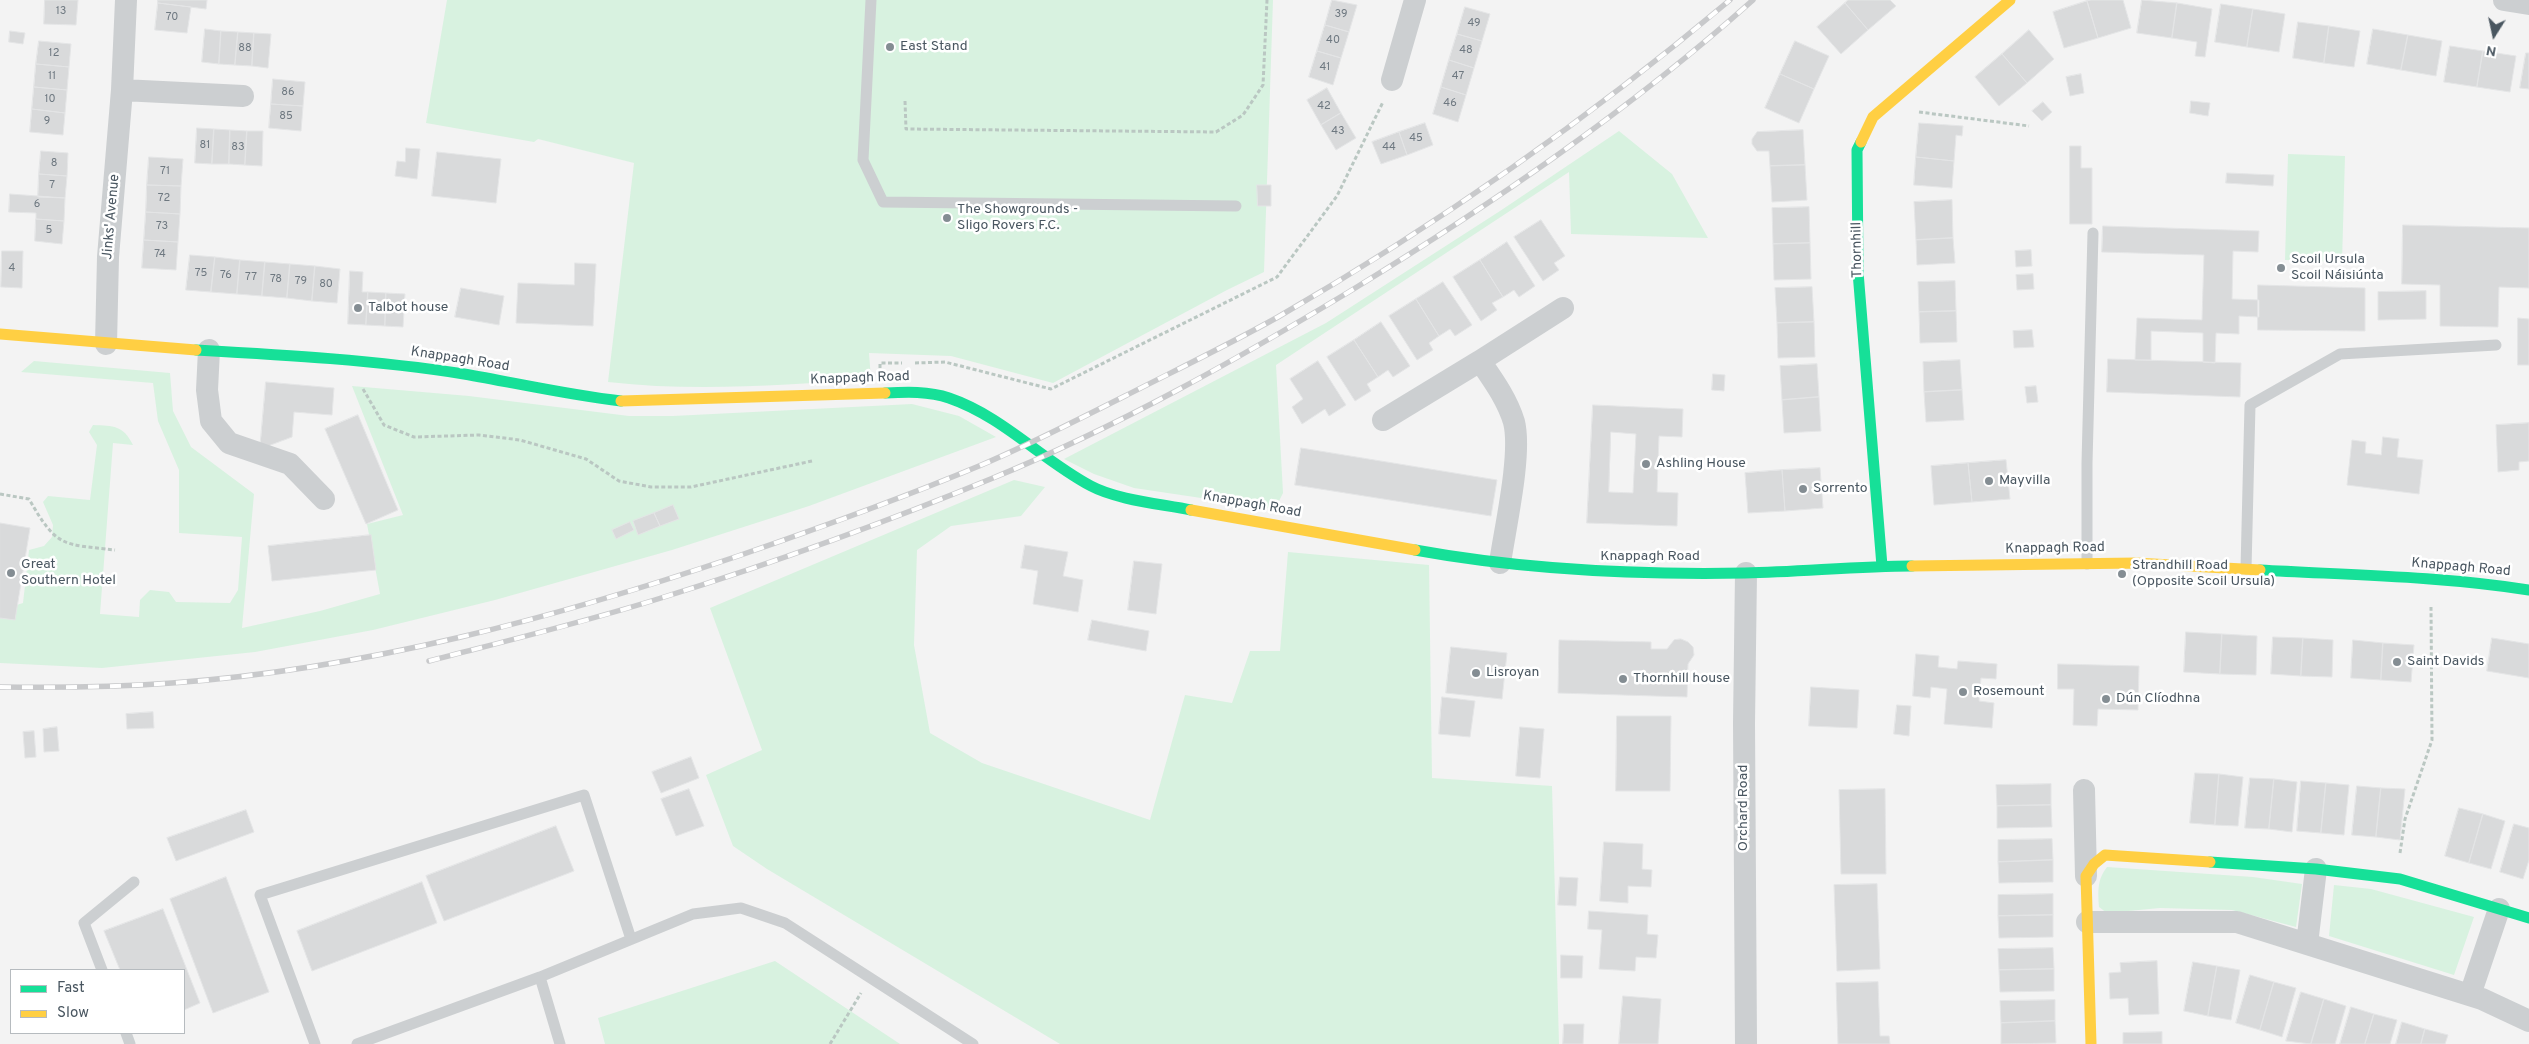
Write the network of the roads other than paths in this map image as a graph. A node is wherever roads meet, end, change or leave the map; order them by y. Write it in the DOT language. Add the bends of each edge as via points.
graph roads {
  1 [pos="126,0"];
  2 [pos="871,0"];
  3 [pos="1415,0"];
  4 [pos="2010,0"];
  5 [pos="2504,0"];
  6 [pos="2529,4"];
  7 [pos="1392,80"];
  8 [pos="122,90"];
  9 [pos="243,96"];
  10 [pos="1236,206"];
  11 [pos="2093,233"];
  12 [pos="1563,308"];
  13 [pos="0,334"];
  14 [pos="106,344"];
  15 [pos="2496,345"];
  16 [pos="209,350"];
  17 [pos="1480,361"];
  18 [pos="1383,420"];
  19 [pos="324,499"];
  20 [pos="1500,563"];
  21 [pos="2087,564"];
  22 [pos="1882,566"];
  23 [pos="2246,569"];
  24 [pos="1746,573"];
  25 [pos="2529,590"];
  26 [pos="2084,790"];
  27 [pos="2316,869"];
  28 [pos="2086,876"];
  29 [pos="134,882"];
  30 [pos="2499,909"];
  31 [pos="2529,918"];
  32 [pos="2086,922"];
  33 [pos="631,939"];
  34 [pos="2307,944"];
  35 [pos="102,969"];
  36 [pos="540,977"];
  37 [pos="2470,995"];
  38 [pos="2529,1021"];
  39 [pos="315,1044"];
  40 [pos="357,1044"];
  41 [pos="560,1044"];
  42 [pos="973,1044"];
  43 [pos="1746,1044"];
  44 [pos="2091,1044"];
  1 -- 8 [label="street, Jinks' Avenue"];
  2 -- 10 [label="lane" via="863,160 883,202"];
  3 -- 7 [label="street"];
  4 -- 22 [label="main road, Thornhill" via="1873,117 1857,150 1858,272"];
  5 -- 6 [label="street"];
  8 -- 9 [label="street"];
  8 -- 14 [label="street, Jinks' Avenue" via="108,257"];
  11 -- 21 [label="lane"];
  12 -- 17 [label="street"];
  13 -- 14 [label="main road, Knappagh Road"];
  14 -- 16 [label="main road, Knappagh Road"];
  15 -- 23 [label="lane" via="2340,354 2250,405"];
  16 -- 19 [label="street" via="207,390 211,421 230,443 290,464"];
  16 -- 20 [label="main road, Knappagh Road" via="344,359 463,374 627,402 915,392 948,397 978,410 1092,487 1132,500 1415,551"];
  17 -- 18 [label="street"];
  17 -- 20 [label="street" via="1500,391 1514,422 1515,462"];
  20 -- 24 [label="main road, Knappagh Road" via="1588,572"];
  21 -- 22 [label="main road, Knappagh Road"];
  21 -- 23 [label="main road, Knappagh Road"];
  22 -- 24 [label="main road, Knappagh Road"];
  23 -- 25 [label="main road, Knappagh Road" via="2430,579"];
  24 -- 43 [label="street, Orchard Road"];
  26 -- 28 [label="street"];
  27 -- 28 [label="main road" via="2111,854 2100,859"];
  27 -- 30 [label="main road" via="2400,879"];
  27 -- 34 [label="street"];
  28 -- 32 [label="main road"];
  29 -- 35 [label="lane" via="84,923"];
  30 -- 31 [label="main road"];
  30 -- 37 [label="street"];
  32 -- 34 [label="street" via="2237,922"];
  32 -- 44 [label="main road"];
  33 -- 36 [label="lane"];
  33 -- 39 [label="lane" via="584,795 260,895"];
  33 -- 42 [label="lane" via="693,914 741,908 785,922"];
  34 -- 37 [label="street"];
  36 -- 40 [label="lane"];
  36 -- 41 [label="lane"];
  37 -- 38 [label="street"];
}
